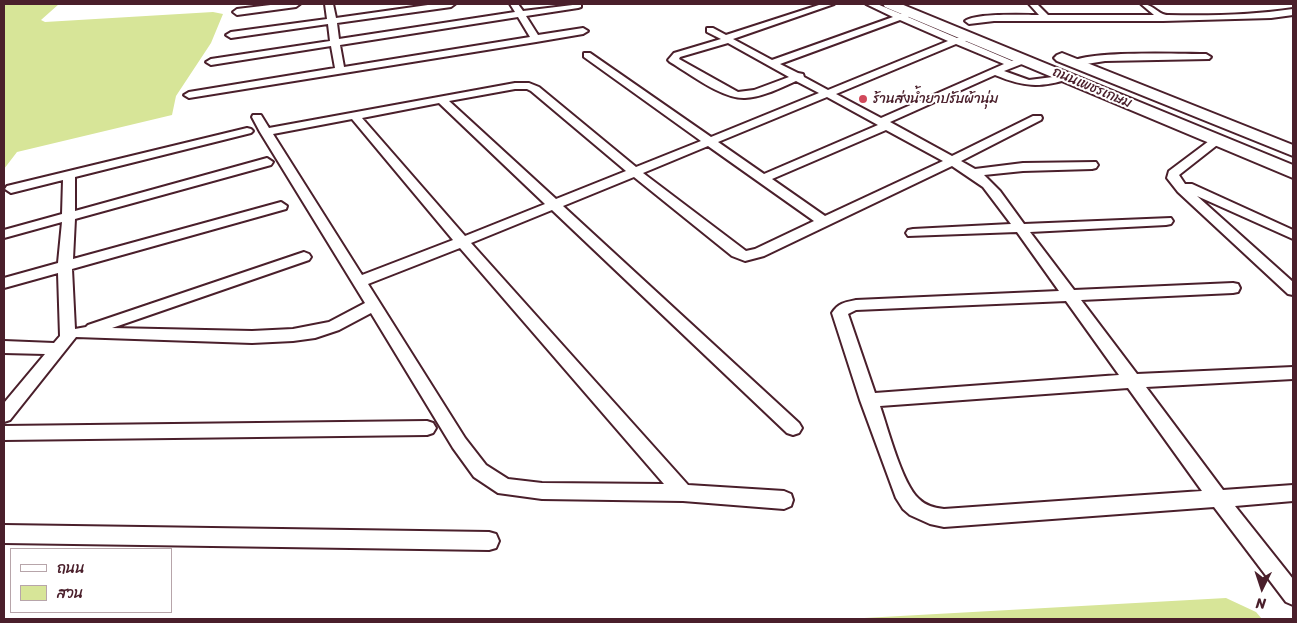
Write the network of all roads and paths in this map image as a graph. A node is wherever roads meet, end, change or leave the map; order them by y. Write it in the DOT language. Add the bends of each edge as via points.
graph roads {
  1 [pos="296,4"];
  2 [pos="329,4"];
  3 [pos="451,4"];
  4 [pos="514,4"];
  5 [pos="830,4"];
  6 [pos="870,4"];
  7 [pos="890,4"];
  8 [pos="1033,4"];
  9 [pos="1145,4"];
  10 [pos="578,6"];
  11 [pos="913,11"];
  12 [pos="237,12"];
  13 [pos="1293,12"];
  14 [pos="1283,13"];
  15 [pos="520,14"];
  16 [pos="1046,18"];
  17 [pos="1163,18"];
  18 [pos="1293,18"];
  19 [pos="334,20"];
  20 [pos="710,30"];
  21 [pos="583,31"];
  22 [pos="965,33"];
  23 [pos="231,35"];
  24 [pos="1007,36"];
  25 [pos="536,39"];
  26 [pos="727,39"];
  27 [pos="336,42"];
  28 [pos="1049,53"];
  29 [pos="588,55"];
  30 [pos="1206,57"];
  31 [pos="211,62"];
  32 [pos="772,62"];
  33 [pos="1018,62"];
  34 [pos="1074,63"];
  35 [pos="340,70"];
  36 [pos="995,71"];
  37 [pos="799,76"];
  38 [pos="1065,77"];
  39 [pos="828,93"];
  40 [pos="189,95"];
  41 [pos="442,100"];
  42 [pos="354,115"];
  43 [pos="1037,118"];
  44 [pos="885,124"];
  45 [pos="266,132"];
  46 [pos="1217,140"];
  47 [pos="712,141"];
  48 [pos="1293,150"];
  49 [pos="952,161"];
  50 [pos="267,162"];
  51 [pos="1092,165"];
  52 [pos="634,172"];
  53 [pos="973,172"];
  54 [pos="1293,172"];
  55 [pos="69,176"];
  56 [pos="762,178"];
  57 [pos="1176,182"];
  58 [pos="11,188"];
  59 [pos="554,204"];
  60 [pos="281,206"];
  61 [pos="69,217"];
  62 [pos="1166,221"];
  63 [pos="824,222"];
  64 [pos="1019,228"];
  65 [pos="913,233"];
  66 [pos="4,234"];
  67 [pos="1293,235"];
  68 [pos="462,242"];
  69 [pos="304,257"];
  70 [pos="65,266"];
  71 [pos="358,282"];
  72 [pos="4,283"];
  73 [pos="1290,283"];
  74 [pos="1233,288"];
  75 [pos="1068,295"];
  76 [pos="374,305"];
  77 [pos="69,340"];
  78 [pos="4,347"];
  79 [pos="1293,373"];
  80 [pos="1132,381"];
  81 [pos="868,400"];
  82 [pos="4,415"];
  83 [pos="428,428"];
  84 [pos="794,428"];
  85 [pos="4,433"];
  86 [pos="683,493"];
  87 [pos="1293,493"];
  88 [pos="1218,498"];
  89 [pos="784,500"];
  90 [pos="4,534"];
  91 [pos="489,541"];
  92 [pos="1293,594"];
  1 -- 12 [label="street"];
  2 -- 19 [label="street"];
  3 -- 19 [label="street"];
  4 -- 15 [label="street"];
  5 -- 26 [label="street"];
  6 -- 11 [label="street"];
  7 -- 11 [label="main road, ถนนเพชรเกษม"];
  8 -- 16 [label="street"];
  9 -- 17 [label="street"];
  10 -- 15 [label="street"];
  11 -- 22 [label="main road, ถนนเพชรเกษม"];
  11 -- 32 [label="street"];
  13 -- 14 [label="street"];
  14 -- 17 [label="street"];
  14 -- 18 [label="street"];
  15 -- 25 [label="street"];
  15 -- 27 [label="street"];
  16 -- 17 [label="street"];
  16 -- 22 [label="street" via="994,18"];
  19 -- 23 [label="street"];
  19 -- 27 [label="street"];
  20 -- 26 [label="street"];
  21 -- 25 [label="street"];
  22 -- 24 [label="main road, ถนนเพชรเกษม"];
  22 -- 33 [label="main road, ถนนเพชรเกษม"];
  22 -- 39 [label="street"];
  25 -- 35 [label="street"];
  26 -- 32 [label="street"];
  26 -- 37 [label="street" via="673,60 739,97"];
  27 -- 31 [label="street"];
  27 -- 35 [label="street"];
  28 -- 34 [label="main road, ถนนเพชรเกษม"];
  29 -- 47 [label="street"];
  30 -- 34 [label="street" via="1106,58"];
  32 -- 37 [label="street"];
  33 -- 36 [label="street"];
  33 -- 38 [label="main road, ถนนเพชรเกษม"];
  34 -- 48 [label="main road, ถนนเพชรเกษม"];
  35 -- 40 [label="street"];
  36 -- 38 [label="street" via="1029,84"];
  36 -- 44 [label="street"];
  37 -- 39 [label="street"];
  38 -- 46 [label="main road, ถนนเพชรเกษม"];
  39 -- 44 [label="street"];
  39 -- 47 [label="street"];
  41 -- 42 [label="street"];
  41 -- 52 [label="street" via="529,86"];
  41 -- 59 [label="street"];
  42 -- 45 [label="street"];
  42 -- 68 [label="street"];
  43 -- 49 [label="street"];
  44 -- 49 [label="street"];
  44 -- 56 [label="street"];
  45 -- 55 [label="street" via="252,124"];
  45 -- 71 [label="street"];
  46 -- 54 [label="main road, ถนนเพชรเกษม"];
  46 -- 57 [label="street" via="1173,174"];
  47 -- 52 [label="street"];
  47 -- 56 [label="street"];
  49 -- 53 [label="street"];
  49 -- 63 [label="street"];
  50 -- 61 [label="street"];
  51 -- 53 [label="street"];
  52 -- 59 [label="street"];
  52 -- 63 [label="street" via="745,256 759,253"];
  53 -- 64 [label="street" via="987,184"];
  55 -- 58 [label="street"];
  55 -- 61 [label="street"];
  56 -- 63 [label="street"];
  57 -- 67 [label="street"];
  57 -- 73 [label="street"];
  59 -- 68 [label="street"];
  59 -- 84 [label="street"];
  60 -- 70 [label="street"];
  61 -- 66 [label="street"];
  61 -- 70 [label="street"];
  62 -- 64 [label="street"];
  64 -- 65 [label="street"];
  64 -- 75 [label="street"];
  68 -- 71 [label="street"];
  68 -- 86 [label="street"];
  69 -- 77 [label="street"];
  70 -- 72 [label="street"];
  70 -- 77 [label="street"];
  71 -- 76 [label="street"];
  74 -- 75 [label="street"];
  75 -- 80 [label="street"];
  75 -- 81 [label="street" via="845,308 840,313"];
  76 -- 77 [label="street" via="334,326 293,335"];
  76 -- 86 [label="street" via="459,444 480,471 505,486 542,491"];
  77 -- 78 [label="street"];
  77 -- 82 [label="street"];
  79 -- 80 [label="street"];
  80 -- 81 [label="street"];
  80 -- 88 [label="street"];
  81 -- 88 [label="street" via="902,488 919,511 930,516 944,518"];
  83 -- 85 [label="street"];
  86 -- 89 [label="street"];
  87 -- 88 [label="street"];
  88 -- 92 [label="street"];
  90 -- 91 [label="street"];
}
